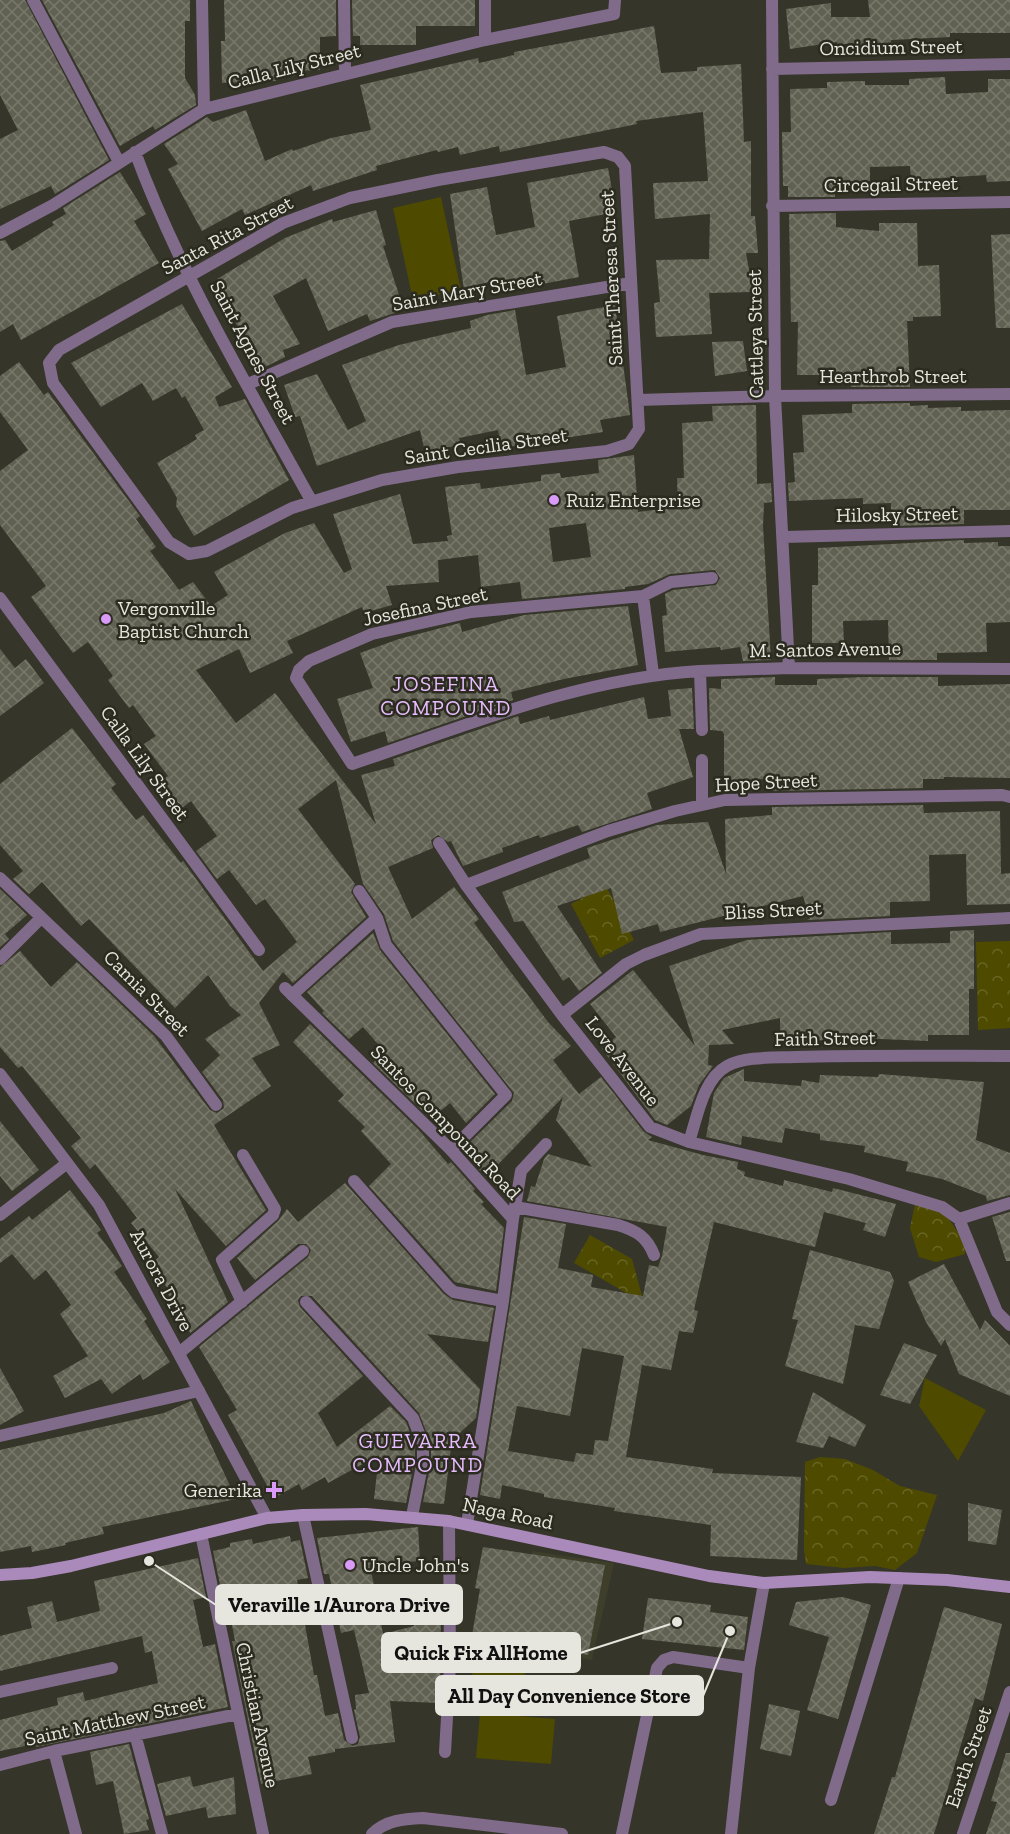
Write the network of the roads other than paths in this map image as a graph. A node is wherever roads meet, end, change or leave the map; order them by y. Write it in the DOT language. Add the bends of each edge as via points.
graph roads {
  1 [pos="33,0"];
  2 [pos="201,0"];
  3 [pos="344,0"];
  4 [pos="485,0"];
  5 [pos="615,0"];
  6 [pos="772,0"];
  7 [pos="485,40"];
  8 [pos="1010,64"];
  9 [pos="772,69"];
  10 [pos="345,73"];
  11 [pos="204,109"];
  12 [pos="135,152"];
  13 [pos="618,156"];
  14 [pos="119,162"];
  15 [pos="1010,202"];
  16 [pos="772,206"];
  17 [pos="0,233"];
  18 [pos="190,276"];
  19 [pos="631,283"];
  20 [pos="248,384"];
  21 [pos="1010,394"];
  22 [pos="776,396"];
  23 [pos="638,400"];
  24 [pos="312,502"];
  25 [pos="1010,531"];
  26 [pos="784,537"];
  27 [pos="178,550"];
  28 [pos="712,578"];
  29 [pos="643,596"];
  30 [pos="2,605"];
  31 [pos="789,668"];
  32 [pos="1010,669"];
  33 [pos="700,670"];
  34 [pos="654,674"];
  35 [pos="702,730"];
  36 [pos="702,760"];
  37 [pos="1010,797"];
  38 [pos="702,806"];
  39 [pos="439,843"];
  40 [pos="0,878"];
  41 [pos="466,885"];
  42 [pos="359,891"];
  43 [pos="41,918"];
  44 [pos="377,918"];
  45 [pos="1010,918"];
  46 [pos="259,950"];
  47 [pos="0,959"];
  48 [pos="562,1015"];
  49 [pos="1010,1056"];
  50 [pos="0,1074"];
  51 [pos="216,1105"];
  52 [pos="689,1142"];
  53 [pos="546,1144"];
  54 [pos="451,1150"];
  55 [pos="243,1155"];
  56 [pos="66,1164"];
  57 [pos="354,1181"];
  58 [pos="1010,1203"];
  59 [pos="514,1213"];
  60 [pos="0,1215"];
  61 [pos="959,1219"];
  62 [pos="303,1251"];
  63 [pos="654,1255"];
  64 [pos="503,1301"];
  65 [pos="242,1302"];
  66 [pos="306,1302"];
  67 [pos="1010,1325"];
  68 [pos="179,1353"];
  69 [pos="199,1391"];
  70 [pos="0,1436"];
  71 [pos="303,1515"];
  72 [pos="412,1516"];
  73 [pos="267,1518"];
  74 [pos="449,1521"];
  75 [pos="467,1524"];
  76 [pos="201,1534"];
  77 [pos="0,1575"];
  78 [pos="899,1578"];
  79 [pos="765,1583"];
  80 [pos="1010,1587"];
  81 [pos="112,1668"];
  82 [pos="749,1668"];
  83 [pos="0,1692"];
  84 [pos="1010,1692"];
  85 [pos="238,1714"];
  86 [pos="135,1734"];
  87 [pos="352,1738"];
  88 [pos="54,1751"];
  89 [pos="445,1752"];
  90 [pos="0,1765"];
  91 [pos="831,1800"];
  92 [pos="76,1834"];
  93 [pos="162,1834"];
  94 [pos="263,1834"];
  95 [pos="372,1834"];
  96 [pos="562,1834"];
  97 [pos="622,1834"];
  98 [pos="730,1834"];
  99 [pos="963,1834"];
  1 -- 14 [label="street"];
  2 -- 11 [label="street"];
  3 -- 10 [label="street"];
  4 -- 7 [label="street"];
  5 -- 7 [label="street, Calla Lily Street" via="614,14"];
  6 -- 9 [label="street, Cattleya Street"];
  7 -- 10 [label="street, Calla Lily Street"];
  8 -- 9 [label="street, Oncidium Street"];
  9 -- 16 [label="street, Cattleya Street"];
  10 -- 11 [label="street, Calla Lily Street"];
  11 -- 12 [label="street, Calla Lily Street"];
  12 -- 14 [label="street, Calla Lily Street"];
  12 -- 18 [label="street, Saint Agnes Street"];
  13 -- 18 [label="street, Santa Rita Street" via="604,152 586,154 350,198 283,223"];
  13 -- 19 [label="street, Saint Theresa Street" via="625,166"];
  14 -- 17 [label="street, Calla Lily Street" via="53,205"];
  15 -- 16 [label="street, Circegail Street"];
  16 -- 22 [label="street, Cattleya Street"];
  18 -- 20 [label="street, Saint Agnes Street"];
  18 -- 27 [label="street, Santa Rita Street" via="75,339 49,363 53,383"];
  19 -- 20 [label="street, Saint Mary Street" via="392,322"];
  19 -- 23 [label="street, Saint Theresa Street"];
  20 -- 24 [label="street, Saint Agnes Street"];
  21 -- 22 [label="street, Hearthrob Street"];
  22 -- 23 [label="street"];
  22 -- 26 [label="street, Cattleya Street"];
  23 -- 24 [label="street, Saint Cecilia Street" via="639,429 629,444 607,451 458,467 382,480"];
  24 -- 27 [label="street, Saint Cecilia Street" via="292,508 207,551 189,554"];
  25 -- 26 [label="street, Hilosky Street"];
  26 -- 31 [label="street, Cattleya Street"];
  28 -- 29 [label="street, Josefina Street" via="671,582"];
  29 -- 34 [label="street"];
  29 -- 34 [label="street, Josefina Street" via="471,612 372,634 309,661 296,678 352,764 581,690"];
  30 -- 46 [label="street, Calla Lily Street"];
  31 -- 32 [label="street, M. Santos Avenue"];
  31 -- 33 [label="street, M. Santos Avenue"];
  33 -- 34 [label="street, Josefina Street"];
  33 -- 35 [label="street"];
  36 -- 38 [label="street"];
  37 -- 38 [label="street, Hope Street" via="725,800"];
  38 -- 41 [label="street, Hope Street" via="608,831"];
  39 -- 41 [label="street, Love Avenue"];
  40 -- 43 [label="street, Camia Street"];
  41 -- 48 [label="street, Love Avenue"];
  42 -- 44 [label="street"];
  43 -- 47 [label="street"];
  43 -- 51 [label="street, Camia Street" via="166,1036"];
  44 -- 54 [label="street" via="386,945 506,1095"];
  44 -- 54 [label="street, Santos Compound Road" via="289,992"];
  45 -- 48 [label="street, Bliss Street" via="701,934 626,964"];
  48 -- 52 [label="street, Love Avenue" via="650,1127"];
  49 -- 52 [label="street, Faith Street" via="742,1061 716,1075"];
  50 -- 56 [label="street, Aurora Drive"];
  52 -- 61 [label="street, Love Avenue" via="849,1179 942,1207"];
  53 -- 59 [label="street" via="521,1171"];
  54 -- 59 [label="street, Santos Compound Road"];
  55 -- 65 [label="street" via="275,1209 222,1260"];
  56 -- 60 [label="street"];
  56 -- 68 [label="street, Aurora Drive" via="99,1205"];
  57 -- 64 [label="street" via="449,1288"];
  58 -- 61 [label="street"];
  59 -- 63 [label="street" via="634,1230 648,1241"];
  59 -- 64 [label="street, Santos Compound Road"];
  61 -- 67 [label="street" via="997,1312"];
  62 -- 65 [label="street"];
  64 -- 75 [label="street, Santos Compound Road"];
  65 -- 68 [label="street"];
  66 -- 72 [label="street" via="413,1418 423,1444 423,1461"];
  68 -- 69 [label="street, Aurora Drive"];
  69 -- 70 [label="street"];
  69 -- 73 [label="street, Aurora Drive"];
  71 -- 72 [label="main road, Naga Road"];
  71 -- 73 [label="main road, Naga Road"];
  71 -- 87 [label="street"];
  72 -- 74 [label="main road, Naga Road"];
  73 -- 76 [label="main road, Naga Road"];
  74 -- 75 [label="main road, Naga Road"];
  74 -- 89 [label="street" via="450,1665"];
  75 -- 79 [label="main road, Naga Road" via="709,1576"];
  76 -- 77 [label="main road, Naga Road" via="71,1566"];
  76 -- 85 [label="street, Christian Avenue"];
  78 -- 79 [label="main road, Naga Road"];
  78 -- 80 [label="main road, Naga Road"];
  78 -- 91 [label="street"];
  79 -- 82 [label="street"];
  81 -- 83 [label="street"];
  82 -- 97 [label="street" via="673,1657 657,1668"];
  82 -- 98 [label="street"];
  84 -- 99 [label="street, Earth Street"];
  85 -- 86 [label="street, Saint Matthew Street"];
  85 -- 94 [label="street, Christian Avenue"];
  86 -- 88 [label="street, Saint Matthew Street"];
  86 -- 93 [label="street"];
  88 -- 90 [label="street, Saint Matthew Street"];
  88 -- 92 [label="street"];
  95 -- 96 [label="street" via="379,1827 401,1819 423,1818"];
}
